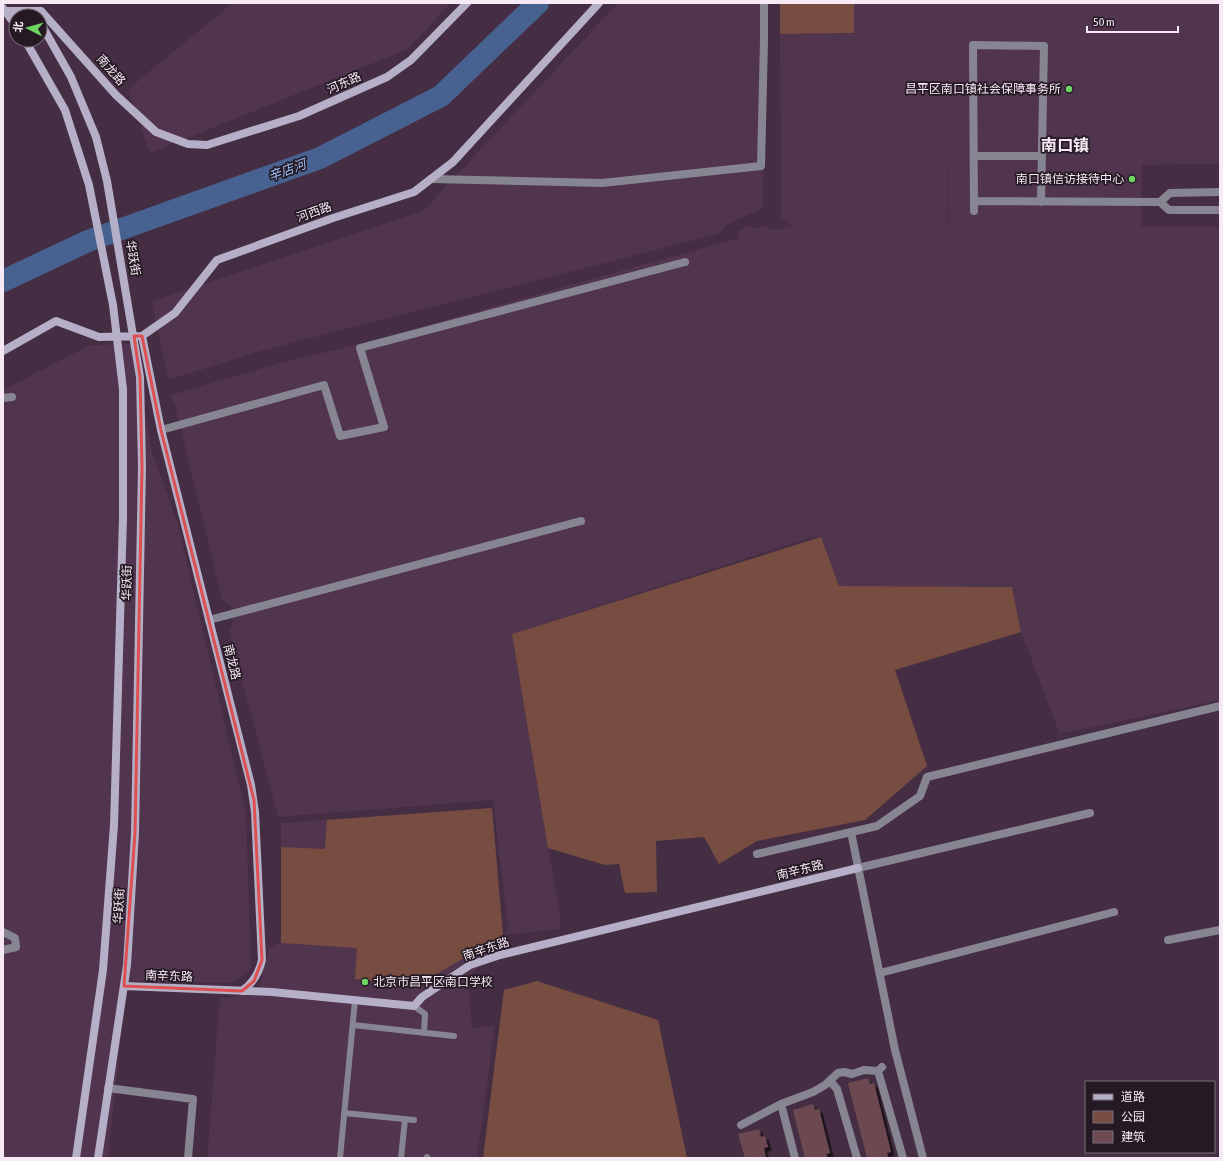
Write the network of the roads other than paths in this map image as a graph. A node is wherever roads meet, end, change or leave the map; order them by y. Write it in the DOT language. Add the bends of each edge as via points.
graph roads {
  1 [pos="467,3"];
  2 [pos="599,3"];
  3 [pos="764,3"];
  4 [pos="48,18"];
  5 [pos="48,36"];
  6 [pos="30,48"];
  7 [pos="207,145"];
  8 [pos="974,156"];
  9 [pos="1042,156"];
  10 [pos="430,179"];
  11 [pos="1220,192"];
  12 [pos="974,201"];
  13 [pos="1041,202"];
  14 [pos="1160,202"];
  15 [pos="974,210"];
  16 [pos="1220,210"];
  17 [pos="684,262"];
  18 [pos="138,336"];
  19 [pos="116,337"];
  20 [pos="3,351"];
  21 [pos="161,430"];
  22 [pos="581,521"];
  23 [pos="209,620"];
  24 [pos="1220,706"];
  25 [pos="1090,813"];
  26 [pos="851,832"];
  27 [pos="757,854"];
  28 [pos="858,868"];
  29 [pos="1114,912"];
  30 [pos="1220,930"];
  31 [pos="3,932"];
  32 [pos="1168,940"];
  33 [pos="3,950"];
  34 [pos="880,973"];
  35 [pos="124,986"];
  36 [pos="242,991"];
  37 [pos="355,1000"];
  38 [pos="414,1006"];
  39 [pos="353,1025"];
  40 [pos="424,1033"];
  41 [pos="454,1036"];
  42 [pos="830,1081"];
  43 [pos="108,1088"];
  44 [pos="781,1104"];
  45 [pos="344,1113"];
  46 [pos="405,1119"];
  47 [pos="414,1120"];
  48 [pos="740,1125"];
  49 [pos="76,1158"];
  50 [pos="98,1158"];
  51 [pos="188,1158"];
  52 [pos="340,1158"];
  53 [pos="401,1158"];
  54 [pos="795,1158"];
  55 [pos="857,1158"];
  56 [pos="902,1158"];
  57 [pos="922,1158"];
  1 -- 7 [label="street, 河东路" via="411,60 387,77 298,116"];
  2 -- 10 [label="street, 河西路" via="453,162"];
  3 -- 10 [label="street" via="761,166 602,183"];
  4 -- 7 [label="street, 南龙路" via="116,95 156,132 188,144"];
  5 -- 18 [label="street, 华跃街" via="71,77 96,137"];
  6 -- 19 [label="street, 华跃街" via="65,110 88,185"];
  8 -- 9 [label="street"];
  8 -- 9 [label="street" via="973,45 1044,46"];
  8 -- 12 [label="street"];
  9 -- 13 [label="street"];
  10 -- 18 [label="street, 河西路" via="414,192 217,260 174,313"];
  11 -- 14 [label="street" via="1170,193"];
  12 -- 13 [label="street"];
  12 -- 15 [label="street"];
  13 -- 14 [label="street"];
  14 -- 16 [label="street" via="1169,210"];
  17 -- 21 [label="street" via="360,348 384,427 340,436 324,385"];
  18 -- 19 [label="street"];
  18 -- 21 [label="street, 南龙路"];
  18 -- 35 [label="street, 华跃街" via="141,475 135,833"];
  19 -- 20 [label="street" via="99,337 56,321"];
  19 -- 49 [label="street, 华跃街" via="122,389 123,518 114,825 103,970"];
  21 -- 23 [label="street, 南龙路"];
  22 -- 23 [label="street"];
  23 -- 36 [label="street, 南龙路" via="251,785 255,812 262,960 254,981"];
  24 -- 26 [label="street" via="927,777 920,796 877,826"];
  25 -- 28 [label="street"];
  26 -- 27 [label="street"];
  26 -- 28 [label="street"];
  28 -- 34 [label="street"];
  28 -- 38 [label="street, 南辛东路" via="500,955 470,965 422,997"];
  29 -- 34 [label="street"];
  30 -- 32 [label="street"];
  31 -- 33 [label="street" via="15,938 16,947"];
  34 -- 57 [label="street" via="895,1050"];
  35 -- 36 [label="street, 南辛东路"];
  35 -- 43 [label="street, 华跃街"];
  36 -- 37 [label="street, 南辛东路"];
  37 -- 38 [label="street, 南辛东路"];
  37 -- 39 [label="lane"];
  38 -- 40 [label="lane" via="425,1014"];
  39 -- 40 [label="lane"];
  39 -- 45 [label="lane"];
  40 -- 41 [label="lane"];
  42 -- 44 [label="street" via="807,1095"];
  42 -- 55 [label="street" via="837,1089"];
  42 -- 56 [label="street" via="844,1072 852,1074 880,1069"];
  43 -- 50 [label="street, 华跃街"];
  43 -- 51 [label="street" via="193,1099"];
  44 -- 48 [label="street"];
  44 -- 54 [label="street"];
  45 -- 46 [label="lane"];
  45 -- 52 [label="lane"];
  46 -- 47 [label="lane"];
  46 -- 53 [label="lane"];
}
